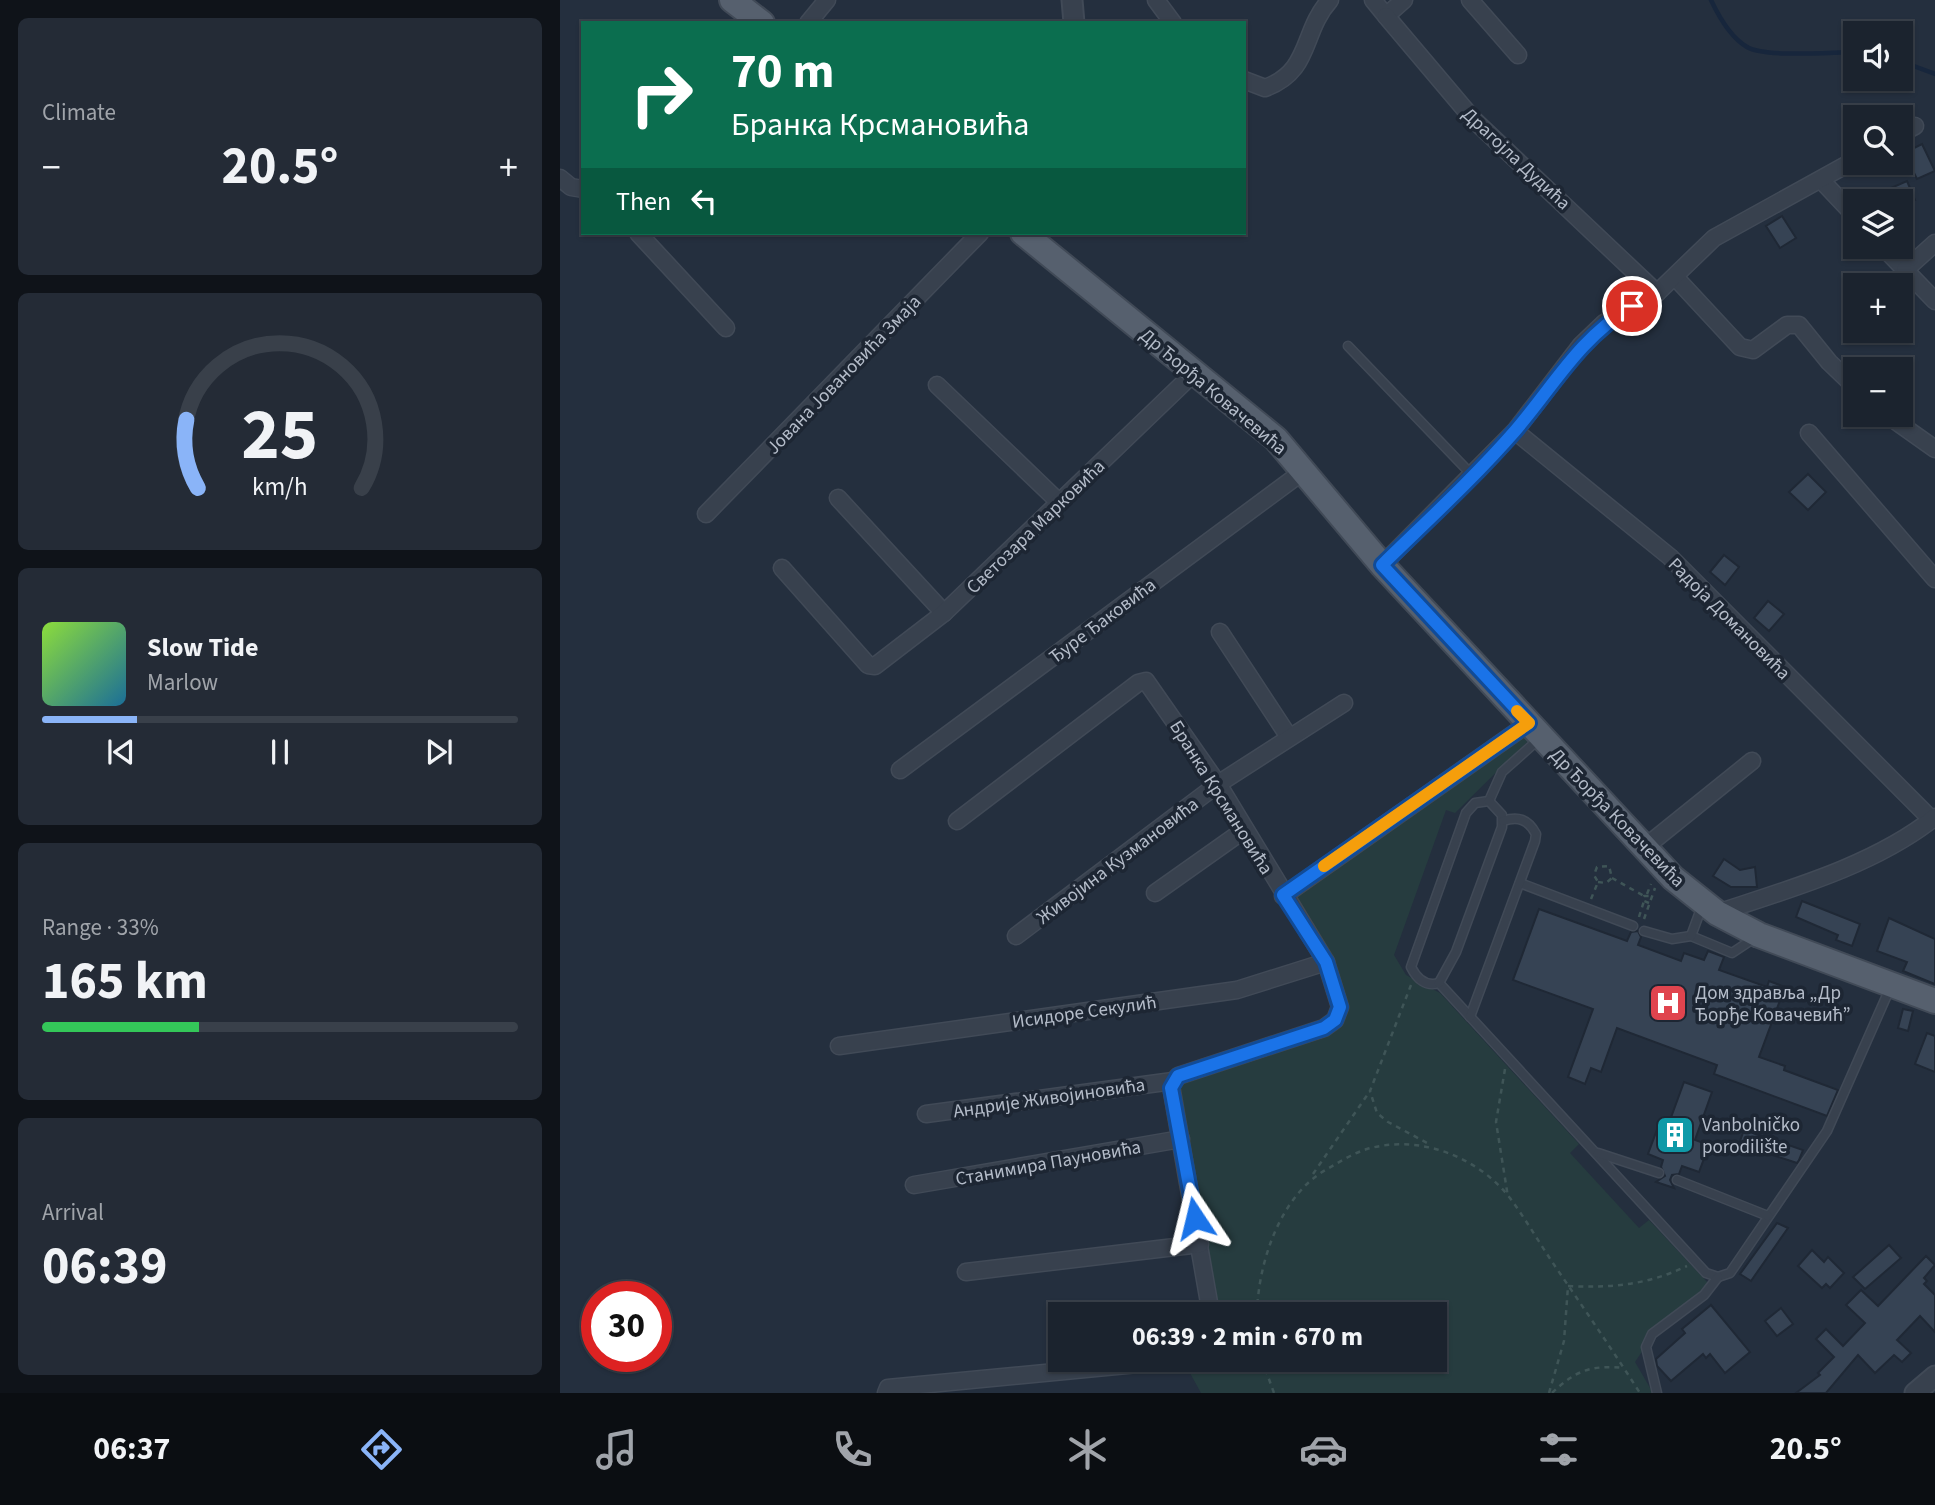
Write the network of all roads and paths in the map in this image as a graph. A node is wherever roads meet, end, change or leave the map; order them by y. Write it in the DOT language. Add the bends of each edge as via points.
graph roads {
  1 [pos="732,0"];
  2 [pos="827,0"];
  3 [pos="1072,0"];
  4 [pos="1156,0"];
  5 [pos="1330,0"];
  6 [pos="1373,0"];
  7 [pos="1404,0"];
  8 [pos="1470,0"];
  9 [pos="1386,16"];
  10 [pos="759,21"];
  11 [pos="810,21"];
  12 [pos="1074,21"];
  13 [pos="1172,21"];
  14 [pos="1518,55"];
  15 [pos="1246,81"];
  16 [pos="1843,167"];
  17 [pos="560,178"];
  18 [pos="1821,180"];
  19 [pos="581,189"];
  20 [pos="1843,203"];
  21 [pos="640,235"];
  22 [pos="978,235"];
  23 [pos="1025,235"];
  24 [pos="1935,243"];
  25 [pos="1895,259"];
  26 [pos="1905,270"];
  27 [pos="1675,277"];
  28 [pos="1657,293"];
  29 [pos="1935,301"];
  30 [pos="726,328"];
  31 [pos="1348,346"];
  32 [pos="1194,373"];
  33 [pos="1843,375"];
  34 [pos="937,386"];
  35 [pos="1904,427"];
  36 [pos="1515,431"];
  37 [pos="1808,433"];
  38 [pos="1935,449"];
  39 [pos="1305,470"];
  40 [pos="1472,475"];
  41 [pos="838,498"];
  42 [pos="1059,502"];
  43 [pos="706,514"];
  44 [pos="1382,565"];
  45 [pos="782,568"];
  46 [pos="1935,579"];
  47 [pos="944,613"];
  48 [pos="1220,632"];
  49 [pos="1344,703"];
  50 [pos="1535,730"];
  51 [pos="1289,737"];
  52 [pos="1752,761"];
  53 [pos="900,770"];
  54 [pos="1217,784"];
  55 [pos="1489,801"];
  56 [pos="1934,818"];
  57 [pos="957,821"];
  58 [pos="1503,821"];
  59 [pos="1244,830"];
  60 [pos="1644,848"];
  61 [pos="1612,878"];
  62 [pos="1598,882"];
  63 [pos="1520,883"];
  64 [pos="1155,893"];
  65 [pos="1283,895"];
  66 [pos="1644,898"];
  67 [pos="1649,903"];
  68 [pos="1710,908"];
  69 [pos="1586,909"];
  70 [pos="1639,917"];
  71 [pos="1644,919"];
  72 [pos="1633,926"];
  73 [pos="1644,931"];
  74 [pos="1759,935"];
  75 [pos="1016,936"];
  76 [pos="1691,936"];
  77 [pos="1326,962"];
  78 [pos="1415,975"];
  79 [pos="1440,983"];
  80 [pos="1892,984"];
  81 [pos="1935,1001"];
  82 [pos="1470,1017"];
  83 [pos="839,1046"];
  84 [pos="1507,1057"];
  85 [pos="1173,1081"];
  86 [pos="1370,1091"];
  87 [pos="926,1114"];
  88 [pos="1181,1139"];
  89 [pos="1433,1147"];
  90 [pos="1595,1153"];
  91 [pos="1658,1173"];
  92 [pos="1311,1177"];
  93 [pos="1677,1180"];
  94 [pos="914,1185"];
  95 [pos="1508,1197"];
  96 [pos="1768,1216"];
  97 [pos="1200,1244"];
  98 [pos="1696,1262"];
  99 [pos="966,1272"];
  100 [pos="1718,1277"];
  101 [pos="1569,1286"];
  102 [pos="1209,1302"];
  103 [pos="1257,1302"];
  104 [pos="1624,1368"];
  105 [pos="1099,1372"];
  106 [pos="1266,1372"];
  107 [pos="1935,1376"];
  108 [pos="1013,1385"];
  109 [pos="886,1393"];
  110 [pos="1274,1393"];
  111 [pos="1550,1393"];
  112 [pos="1640,1393"];
  113 [pos="1657,1393"];
  114 [pos="1915,1393"];
  1 -- 10 [label="main road"];
  2 -- 11 [label="street"];
  3 -- 12 [label="street"];
  4 -- 13 [label="street"];
  5 -- 15 [label="street" via="1287,78 1265,88"];
  6 -- 9 [label="street, Драгојла Дудића"];
  7 -- 9 [label="street"];
  8 -- 14 [label="street"];
  9 -- 28 [label="street, Драгојла Дудића" via="1473,119"];
  16 -- 18 [label="street"];
  17 -- 19 [label="street"];
  18 -- 20 [label="street"];
  18 -- 27 [label="street" via="1714,238"];
  21 -- 30 [label="street"];
  22 -- 43 [label="street, Јована Јовановића Змаја"];
  23 -- 32 [label="main road, Др Ђорђа Ковачевића"];
  24 -- 26 [label="street"];
  25 -- 26 [label="street"];
  26 -- 29 [label="street"];
  27 -- 28 [label="street"];
  27 -- 33 [label="street" via="1740,347 1753,350 1787,324 1799,325"];
  28 -- 36 [label="street" via="1604,323 1581,345"];
  31 -- 40 [label="lane"];
  32 -- 39 [label="main road, Др Ђорђа Ковачевића" via="1276,439"];
  32 -- 42 [label="street, Светозара Марковића"];
  34 -- 42 [label="street"];
  35 -- 38 [label="street"];
  36 -- 40 [label="street"];
  36 -- 56 [label="street, Радоја Домановића" via="1670,557"];
  37 -- 46 [label="street"];
  39 -- 44 [label="main road, Др Ђорђа Ковачевића"];
  39 -- 53 [label="street, Ђуре Ђаковића"];
  40 -- 44 [label="street"];
  41 -- 47 [label="street"];
  42 -- 47 [label="street, Светозара Марковића"];
  44 -- 50 [label="main road, Др Ђорђа Ковачевића"];
  45 -- 47 [label="street, Светозара Марковића" via="868,664 875,666"];
  48 -- 51 [label="street"];
  49 -- 51 [label="street, Живојина Кузмановића"];
  50 -- 55 [label="lane" via="1502,772"];
  50 -- 60 [label="main road, Др Ђорђа Ковачевића"];
  50 -- 65 [label="street"];
  51 -- 54 [label="street, Живојина Кузмановића"];
  52 -- 60 [label="street"];
  54 -- 57 [label="street, Бранка Крсмановића" via="1146,681 1138,682"];
  54 -- 59 [label="street, Бранка Крсмановића"];
  54 -- 75 [label="street, Живојина Кузмановића"];
  55 -- 58 [label="lane"];
  55 -- 78 [label="lane" via="1475,803 1462,821 1411,960"];
  56 -- 68 [label="street" via="1891,847 1809,882"];
  58 -- 63 [label="lane" via="1520,818 1536,834"];
  58 -- 79 [label="lane" via="1456,952"];
  59 -- 64 [label="street"];
  59 -- 65 [label="street, Бранка Крсмановића"];
  60 -- 68 [label="main road, Др Ђорђа Ковачевића"];
  61 -- 62 [label="path"];
  61 -- 62 [label="path" via="1612,869 1601,864 1594,875"];
  61 -- 66 [label="path"];
  62 -- 69 [label="path"];
  63 -- 69 [label="lane"];
  63 -- 82 [label="lane"];
  65 -- 77 [label="street, Бранка Крсмановића"];
  66 -- 67 [label="path"];
  66 -- 67 [label="path" via="1652,896"];
  66 -- 70 [label="path"];
  67 -- 71 [label="path"];
  68 -- 74 [label="main road, Др Ђорђа Ковачевића"];
  68 -- 76 [label="lane"];
  69 -- 72 [label="lane"];
  73 -- 76 [label="lane" via="1672,939"];
  74 -- 76 [label="lane" via="1732,953"];
  74 -- 80 [label="main road, Др Ђорђа Ковачевића"];
  77 -- 83 [label="street, Исидоре Секулић" via="1237,990"];
  77 -- 85 [label="street, Бранка Крсмановића" via="1340,1007 1335,1020 1324,1028"];
  78 -- 79 [label="lane" via="1425,983"];
  78 -- 86 [label="path"];
  79 -- 82 [label="lane"];
  80 -- 81 [label="main road, Др Ђорђа Ковачевића"];
  80 -- 96 [label="lane" via="1826,1131"];
  82 -- 84 [label="lane"];
  84 -- 90 [label="lane"];
  84 -- 95 [label="path" via="1496,1122"];
  85 -- 87 [label="street, Андрије Живојиновића"];
  85 -- 88 [label="street"];
  86 -- 89 [label="path" via="1377,1113"];
  86 -- 92 [label="path"];
  88 -- 94 [label="street, Станимира Пауновића"];
  88 -- 97 [label="street"];
  89 -- 92 [label="path" via="1366,1150"];
  89 -- 95 [label="path" via="1471,1164"];
  90 -- 91 [label="lane"];
  90 -- 98 [label="lane"];
  92 -- 103 [label="path" via="1269,1247"];
  93 -- 96 [label="lane"];
  95 -- 101 [label="path"];
  96 -- 100 [label="lane" via="1730,1273"];
  97 -- 99 [label="street"];
  97 -- 102 [label="street"];
  98 -- 100 [label="lane"];
  98 -- 101 [label="path" via="1648,1283"];
  100 -- 113 [label="lane" via="1704,1295 1652,1334 1646,1347"];
  101 -- 104 [label="path"];
  101 -- 111 [label="path" via="1563,1341"];
  104 -- 111 [label="path" via="1587,1367"];
  104 -- 112 [label="path"];
  105 -- 108 [label="street"];
  106 -- 110 [label="path"];
  107 -- 114 [label="street"];
  108 -- 109 [label="street" via="888,1388"];
}
